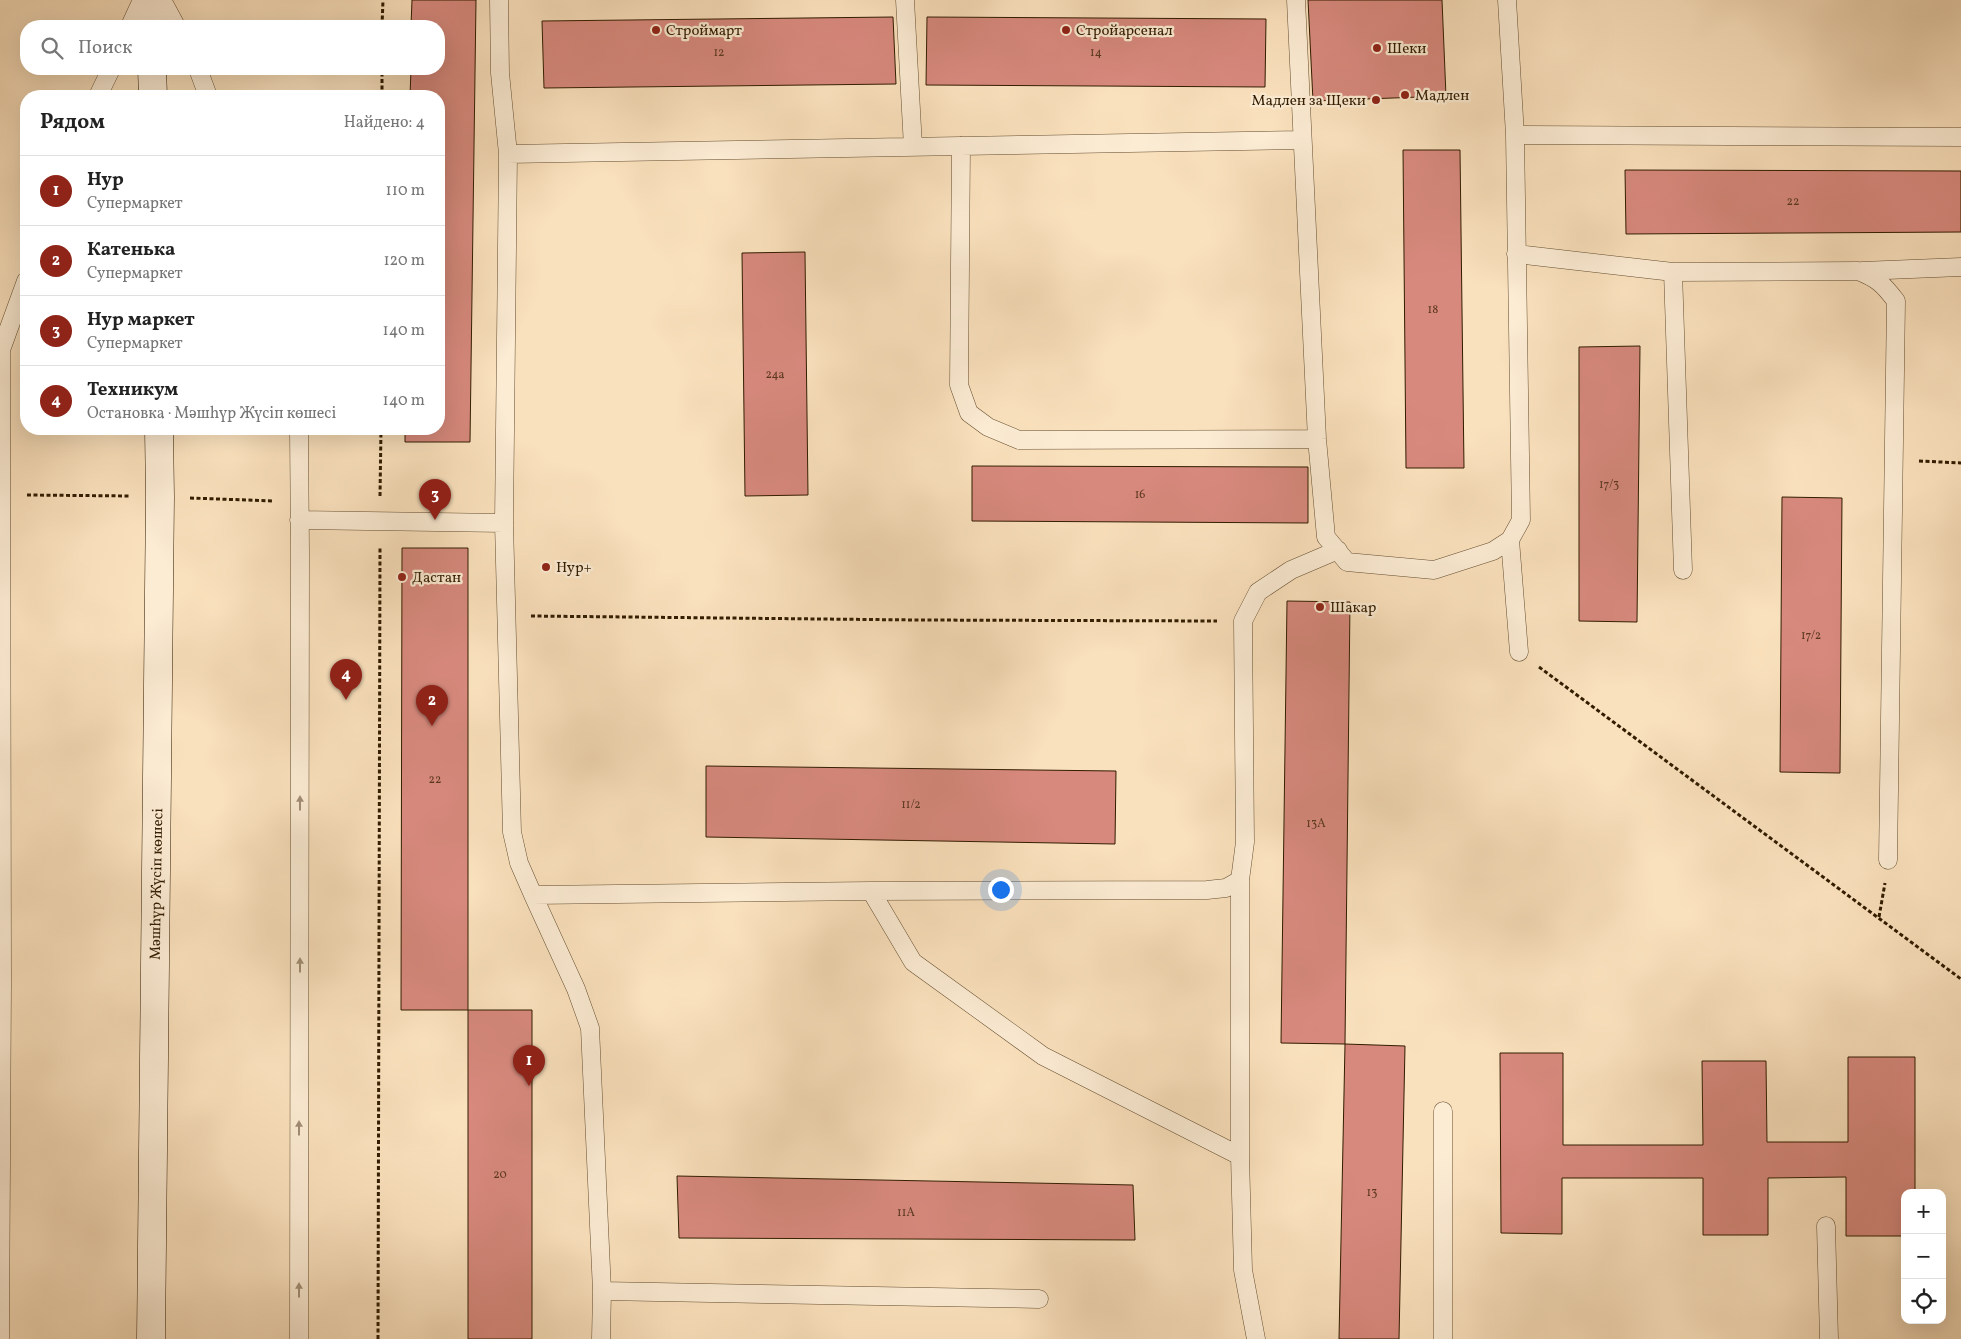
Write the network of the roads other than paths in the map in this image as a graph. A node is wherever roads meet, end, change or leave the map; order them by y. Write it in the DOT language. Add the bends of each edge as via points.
graph roads {
  1 [pos="142,0"];
  2 [pos="151,0"];
  3 [pos="162,0"];
  4 [pos="499,0"];
  5 [pos="906,0"];
  6 [pos="1296,0"];
  7 [pos="1507,0"];
  8 [pos="133,20"];
  9 [pos="152,20"];
  10 [pos="173,20"];
  11 [pos="108,75"];
  12 [pos="152,75"];
  13 [pos="200,75"];
  14 [pos="101,90"];
  15 [pos="153,90"];
  16 [pos="206,90"];
  17 [pos="1514,135"];
  18 [pos="1961,137"];
  19 [pos="1301,140"];
  20 [pos="961,146"];
  21 [pos="913,147"];
  22 [pos="508,154"];
  23 [pos="1516,254"];
  24 [pos="1961,267"];
  25 [pos="1858,271"];
  26 [pos="1672,272"];
  27 [pos="20,298"];
  28 [pos="159,435"];
  29 [pos="299,435"];
  30 [pos="1317,439"];
  31 [pos="299,520"];
  32 [pos="504,523"];
  33 [pos="1510,540"];
  34 [pos="1338,550"];
  35 [pos="1683,570"];
  36 [pos="1519,652"];
  37 [pos="1888,860"];
  38 [pos="1240,880"];
  39 [pos="870,891"];
  40 [pos="533,895"];
  41 [pos="1443,1111"];
  42 [pos="1240,1156"];
  43 [pos="1826,1226"];
  44 [pos="602,1291"];
  45 [pos="1039,1299"];
  46 [pos="0,1339"];
  47 [pos="151,1339"];
  48 [pos="299,1339"];
  49 [pos="601,1339"];
  50 [pos="1256,1339"];
  51 [pos="1443,1339"];
  52 [pos="1829,1339"];
  1 -- 8 [label="lane"];
  2 -- 9 [label="main road"];
  3 -- 10 [label="lane"];
  4 -- 22 [label="lane" via="500,73"];
  5 -- 21 [label="lane"];
  6 -- 19 [label="lane"];
  7 -- 17 [label="lane"];
  11 -- 14 [label="lane"];
  12 -- 15 [label="main road"];
  13 -- 16 [label="lane"];
  17 -- 18 [label="lane"];
  17 -- 23 [label="lane"];
  19 -- 20 [label="lane"];
  19 -- 30 [label="lane"];
  20 -- 21 [label="lane"];
  20 -- 30 [label="lane" via="960,385 969,413 988,427 1019,440"];
  21 -- 22 [label="lane"];
  22 -- 32 [label="lane"];
  23 -- 26 [label="lane"];
  23 -- 33 [label="lane" via="1521,520"];
  24 -- 25 [label="lane"];
  25 -- 26 [label="lane"];
  25 -- 37 [label="lane" via="1876,278 1896,301"];
  26 -- 35 [label="lane"];
  27 -- 46 [label="lane" via="1,350"];
  28 -- 47 [label="main road, Мәшһүр Жүсіп көшесі"];
  29 -- 31 [label="lane"];
  30 -- 34 [label="lane" via="1326,537"];
  31 -- 32 [label="lane"];
  48 -- 31 [label="lane, one-way"];
  32 -- 40 [label="lane" via="512,832 519,863"];
  33 -- 34 [label="lane" via="1493,551 1434,570 1347,562"];
  33 -- 36 [label="lane"];
  34 -- 38 [label="lane" via="1291,570 1258,592 1243,621 1245,842"];
  38 -- 39 [label="lane" via="1226,888 1206,890"];
  38 -- 42 [label="lane"];
  39 -- 40 [label="lane"];
  39 -- 42 [label="lane" via="912,962 1043,1056"];
  40 -- 44 [label="lane" via="590,1028"];
  41 -- 51 [label="lane"];
  42 -- 50 [label="lane" via="1242,1270"];
  43 -- 52 [label="lane"];
  44 -- 45 [label="lane"];
  44 -- 49 [label="lane"];
}
